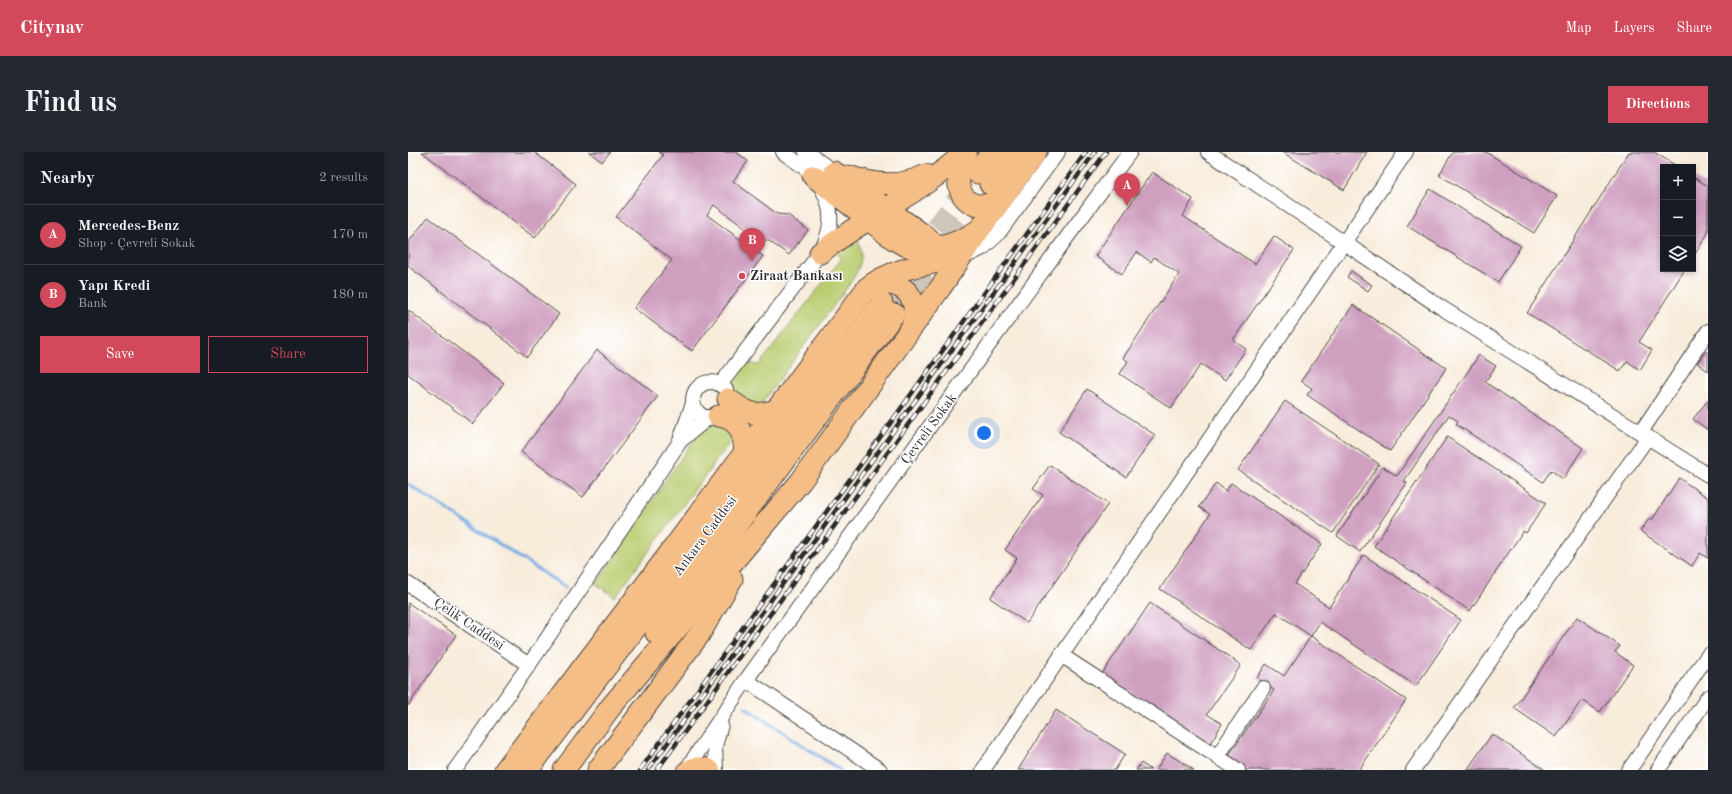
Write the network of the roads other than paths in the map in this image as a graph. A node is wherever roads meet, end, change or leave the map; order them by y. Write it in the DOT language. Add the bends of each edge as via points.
graph roads {
  1 [pos="783,152"];
  2 [pos="806,152"];
  3 [pos="953,152"];
  4 [pos="965,152"];
  5 [pos="992,152"];
  6 [pos="1014,152"];
  7 [pos="1036,152"];
  8 [pos="1058,152"];
  9 [pos="1130,152"];
  10 [pos="1208,152"];
  11 [pos="1406,152"];
  12 [pos="834,172"];
  13 [pos="814,176"];
  14 [pos="989,185"];
  15 [pos="877,215"];
  16 [pos="1345,243"];
  17 [pos="820,253"];
  18 [pos="947,256"];
  19 [pos="861,296"];
  20 [pos="912,327"];
  21 [pos="1708,331"];
  22 [pos="693,403"];
  23 [pos="719,404"];
  24 [pos="778,409"];
  25 [pos="1644,435"];
  26 [pos="679,443"];
  27 [pos="745,453"];
  28 [pos="1708,475"];
  29 [pos="765,523"];
  30 [pos="666,558"];
  31 [pos="408,584"];
  32 [pos="1708,654"];
  33 [pos="1061,656"];
  34 [pos="529,665"];
  35 [pos="746,680"];
  36 [pos="1263,688"];
  37 [pos="587,691"];
  38 [pos="1708,697"];
  39 [pos="728,706"];
  40 [pos="1217,757"];
  41 [pos="455,770"];
  42 [pos="505,770"];
  43 [pos="528,770"];
  44 [pos="554,770"];
  45 [pos="564,770"];
  46 [pos="598,770"];
  47 [pos="687,770"];
  48 [pos="711,770"];
  49 [pos="716,770"];
  50 [pos="880,770"];
  51 [pos="983,770"];
  52 [pos="1238,770"];
  53 [pos="1413,770"];
  54 [pos="1629,770"];
  55 [pos="1658,770"];
  1 -- 13 [label="street"];
  2 -- 12 [label="street"];
  3 -- 12 [label="highway" via="926,175 903,183 871,182"];
  4 -- 14 [label="highway" via="957,177 965,198 978,205 994,203"];
  4 -- 15 [label="highway" via="931,181"];
  5 -- 14 [label="highway"];
  6 -- 14 [label="highway"];
  7 -- 14 [label="highway"];
  8 -- 18 [label="street" via="997,236 983,248"];
  9 -- 35 [label="street, Çevreli Sokak"];
  10 -- 16 [label="street"];
  11 -- 16 [label="street"];
  12 -- 15 [label="highway"];
  13 -- 15 [label="highway"];
  13 -- 17 [label="street" via="827,199 831,214 829,233"];
  14 -- 18 [label="highway" via="980,229"];
  15 -- 17 [label="highway"];
  15 -- 18 [label="highway" via="928,238"];
  16 -- 25 [label="street" via="1442,308"];
  16 -- 33 [label="street"];
  17 -- 23 [label="street"];
  18 -- 19 [label="highway" via="881,277"];
  18 -- 20 [label="highway" via="941,287"];
  19 -- 20 [label="highway" via="874,286 884,283 903,288 914,305"];
  19 -- 24 [label="highway"];
  20 -- 29 [label="highway" via="801,481"];
  21 -- 25 [label="street"];
  22 -- 23 [label="street" via="700,414"];
  22 -- 23 [label="street" via="695,392 702,384 710,382"];
  22 -- 26 [label="street"];
  23 -- 24 [label="highway" via="757,415"];
  23 -- 26 [label="street"];
  23 -- 27 [label="highway" via="739,427 744,438"];
  24 -- 27 [label="highway"];
  25 -- 28 [label="street"];
  25 -- 53 [label="street"];
  26 -- 34 [label="street"];
  27 -- 30 [label="highway"];
  29 -- 45 [label="highway" via="610,708"];
  29 -- 46 [label="highway" via="699,635"];
  30 -- 37 [label="highway"];
  30 -- 42 [label="highway"];
  31 -- 34 [label="street, Çelik Caddesi"];
  32 -- 54 [label="street"];
  33 -- 40 [label="street"];
  33 -- 51 [label="street"];
  34 -- 41 [label="street"];
  35 -- 39 [label="street, Çevreli Sokak"];
  35 -- 50 [label="street"];
  36 -- 40 [label="street"];
  37 -- 43 [label="highway, Ankara Caddesi"];
  37 -- 44 [label="highway, Ankara Caddesi" via="888,309"];
  38 -- 55 [label="street"];
  39 -- 47 [label="street, Çevreli Sokak"];
  39 -- 49 [label="street" via="715,746"];
  40 -- 52 [label="street"];
  47 -- 48 [label="main road" via="701,766"];
}
